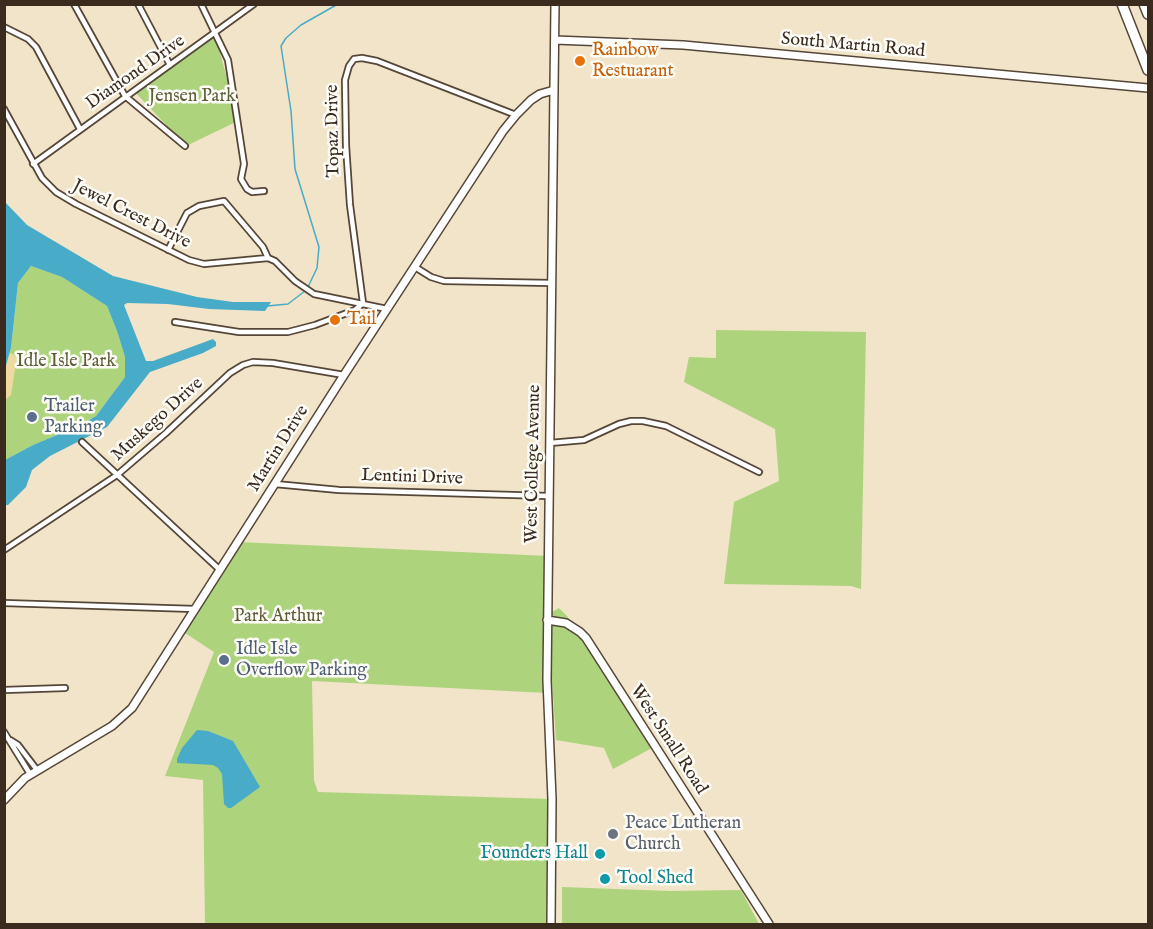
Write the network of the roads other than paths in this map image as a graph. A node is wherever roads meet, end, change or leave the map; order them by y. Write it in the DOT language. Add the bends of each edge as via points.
graph roads {
  1 [pos="74,4"];
  2 [pos="138,4"];
  3 [pos="201,4"];
  4 [pos="254,4"];
  5 [pos="555,4"];
  6 [pos="1122,4"];
  7 [pos="1144,4"];
  8 [pos="1149,14"];
  9 [pos="4,27"];
  10 [pos="214,33"];
  11 [pos="555,40"];
  12 [pos="170,65"];
  13 [pos="1149,70"];
  14 [pos="1149,88"];
  15 [pos="554,90"];
  16 [pos="125,96"];
  17 [pos="4,109"];
  18 [pos="516,115"];
  19 [pos="80,129"];
  20 [pos="185,146"];
  21 [pos="33,164"];
  22 [pos="264,191"];
  23 [pos="168,250"];
  24 [pos="268,258"];
  25 [pos="415,267"];
  26 [pos="552,282"];
  27 [pos="363,303"];
  28 [pos="387,309"];
  29 [pos="175,322"];
  30 [pos="344,375"];
  31 [pos="82,442"];
  32 [pos="549,443"];
  33 [pos="759,472"];
  34 [pos="117,475"];
  35 [pos="275,484"];
  36 [pos="548,496"];
  37 [pos="4,550"];
  38 [pos="220,570"];
  39 [pos="4,603"];
  40 [pos="195,609"];
  41 [pos="548,620"];
  42 [pos="65,688"];
  43 [pos="4,690"];
  44 [pos="4,732"];
  45 [pos="10,740"];
  46 [pos="37,770"];
  47 [pos="30,774"];
  48 [pos="4,800"];
  49 [pos="551,924"];
  50 [pos="769,924"];
  1 -- 16 [label="street"];
  2 -- 12 [label="street"];
  3 -- 10 [label="street"];
  4 -- 10 [label="street, Diamond Drive"];
  5 -- 11 [label="street, West College Avenue"];
  6 -- 13 [label="highway"];
  7 -- 8 [label="highway"];
  9 -- 19 [label="street" via="36,47"];
  10 -- 12 [label="street, Diamond Drive"];
  10 -- 22 [label="street" via="232,76 244,164 241,179 252,192"];
  11 -- 14 [label="street, South Martin Road" via="683,45"];
  11 -- 15 [label="street, West College Avenue"];
  12 -- 16 [label="street, Diamond Drive"];
  15 -- 18 [label="street, Martin Drive" via="537,96"];
  15 -- 26 [label="street, West College Avenue"];
  16 -- 19 [label="street, Diamond Drive"];
  16 -- 20 [label="street"];
  17 -- 21 [label="street, Jewel Crest Drive"];
  18 -- 25 [label="street, Martin Drive"];
  18 -- 27 [label="street, Topaz Drive" via="377,61 362,58 351,62 345,91 348,186"];
  19 -- 21 [label="street, Diamond Drive"];
  21 -- 23 [label="street, Jewel Crest Drive" via="50,187 65,198"];
  23 -- 24 [label="street, Jewel Crest Drive" via="204,264"];
  23 -- 24 [label="street" via="187,213 224,201"];
  24 -- 27 [label="street" via="314,294"];
  25 -- 26 [label="street" via="444,280"];
  25 -- 28 [label="street, Martin Drive"];
  26 -- 32 [label="street, West College Avenue"];
  27 -- 28 [label="street"];
  27 -- 29 [label="street" via="355,310 288,332 239,332"];
  28 -- 30 [label="street, Martin Drive"];
  30 -- 34 [label="street, Muskego Drive" via="273,363 243,365"];
  30 -- 35 [label="street, Martin Drive"];
  31 -- 34 [label="street"];
  32 -- 33 [label="street" via="584,441 619,424 643,421 666,426"];
  32 -- 36 [label="street, West College Avenue"];
  34 -- 37 [label="street, Muskego Drive"];
  34 -- 38 [label="street"];
  35 -- 36 [label="street, Lentini Drive"];
  35 -- 38 [label="street, Martin Drive"];
  36 -- 41 [label="street, West College Avenue"];
  38 -- 40 [label="street, Martin Drive"];
  39 -- 40 [label="street"];
  40 -- 46 [label="street, Martin Drive" via="124,716"];
  41 -- 49 [label="street, West College Avenue"];
  41 -- 50 [label="street, West Small Road" via="566,623 586,638"];
  42 -- 43 [label="street"];
  44 -- 45 [label="street"];
  45 -- 46 [label="street"];
  45 -- 47 [label="street"];
  46 -- 47 [label="street, Martin Drive"];
  47 -- 48 [label="street, Martin Drive"];
}
